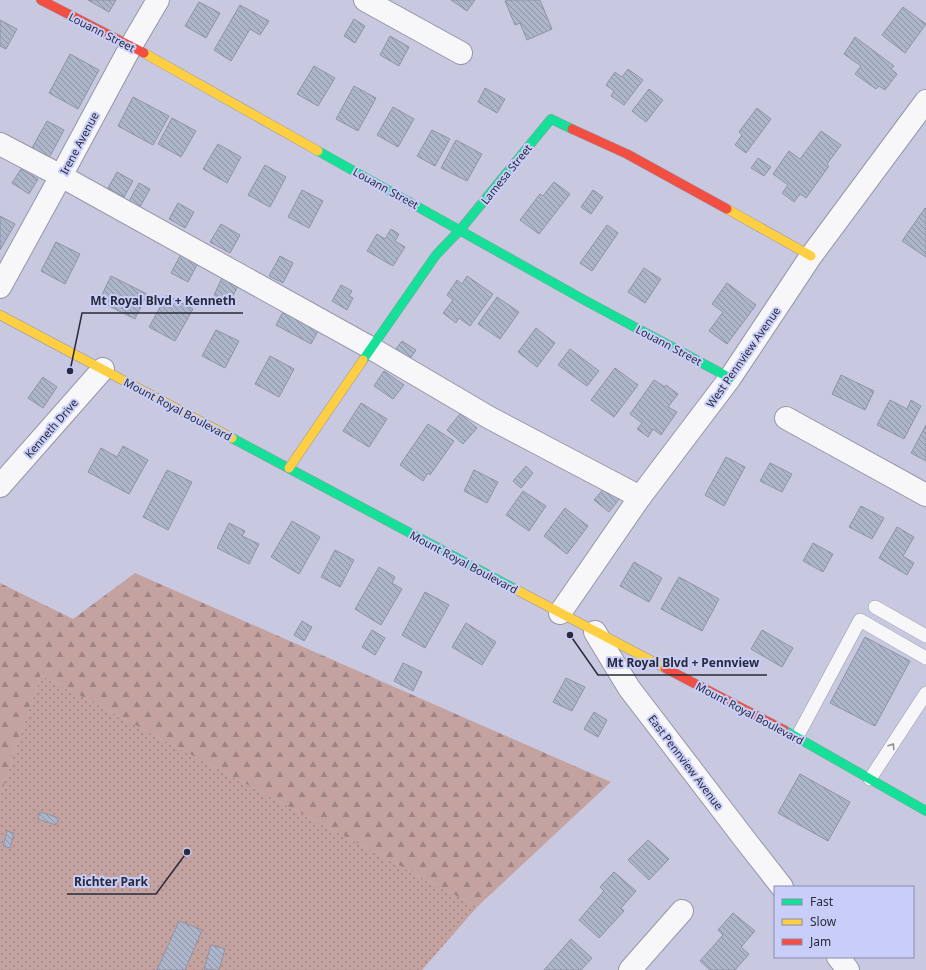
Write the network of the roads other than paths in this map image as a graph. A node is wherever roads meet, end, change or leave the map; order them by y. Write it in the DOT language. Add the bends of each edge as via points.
graph roads {
  1 [pos="41,0"];
  2 [pos="158,0"];
  3 [pos="365,0"];
  4 [pos="131,46"];
  5 [pos="461,54"];
  6 [pos="926,101"];
  7 [pos="0,144"];
  8 [pos="61,176"];
  9 [pos="460,230"];
  10 [pos="811,256"];
  11 [pos="0,287"];
  12 [pos="0,315"];
  13 [pos="371,348"];
  14 [pos="103,369"];
  15 [pos="730,378"];
  16 [pos="786,418"];
  17 [pos="288,468"];
  18 [pos="0,486"];
  19 [pos="926,495"];
  20 [pos="640,497"];
  21 [pos="875,607"];
  22 [pos="560,613"];
  23 [pos="595,632"];
  24 [pos="926,636"];
  25 [pos="926,658"];
  26 [pos="926,693"];
  27 [pos="797,737"];
  28 [pos="870,779"];
  29 [pos="926,811"];
  30 [pos="781,886"];
  31 [pos="682,911"];
  32 [pos="839,958"];
  33 [pos="630,970"];
  34 [pos="848,970"];
  1 -- 4 [label="street, Louann Street"];
  2 -- 4 [label="street, Irene Avenue"];
  3 -- 5 [label="street"];
  4 -- 8 [label="street, Irene Avenue"];
  4 -- 9 [label="street, Louann Street"];
  6 -- 10 [label="street, West Pennview Avenue"];
  7 -- 8 [label="street"];
  8 -- 11 [label="street, Irene Avenue"];
  8 -- 13 [label="street"];
  9 -- 10 [label="street, Lamesa Street" via="551,118 627,154"];
  9 -- 13 [label="street, Lamesa Street" via="436,255"];
  9 -- 15 [label="street, Louann Street"];
  10 -- 15 [label="street, West Pennview Avenue"];
  12 -- 14 [label="street, Mount Royal Boulevard"];
  13 -- 17 [label="street, Lamesa Street"];
  13 -- 20 [label="street" via="490,418"];
  14 -- 17 [label="street, Mount Royal Boulevard"];
  14 -- 18 [label="street, Kenneth Drive"];
  15 -- 20 [label="street, West Pennview Avenue"];
  16 -- 19 [label="street"];
  17 -- 22 [label="street, Mount Royal Boulevard"];
  20 -- 22 [label="street, West Pennview Avenue"];
  21 -- 24 [label="lane"];
  22 -- 23 [label="street, Mount Royal Boulevard"];
  23 -- 27 [label="street, Mount Royal Boulevard"];
  23 -- 30 [label="street, East Pennview Avenue" via="629,688"];
  25 -- 27 [label="lane" via="860,620"];
  28 -- 26 [label="lane, one-way"];
  27 -- 28 [label="street, Mount Royal Boulevard"];
  28 -- 29 [label="street, Mount Royal Boulevard"];
  31 -- 33 [label="street"];
  32 -- 34 [label="street"];
}
